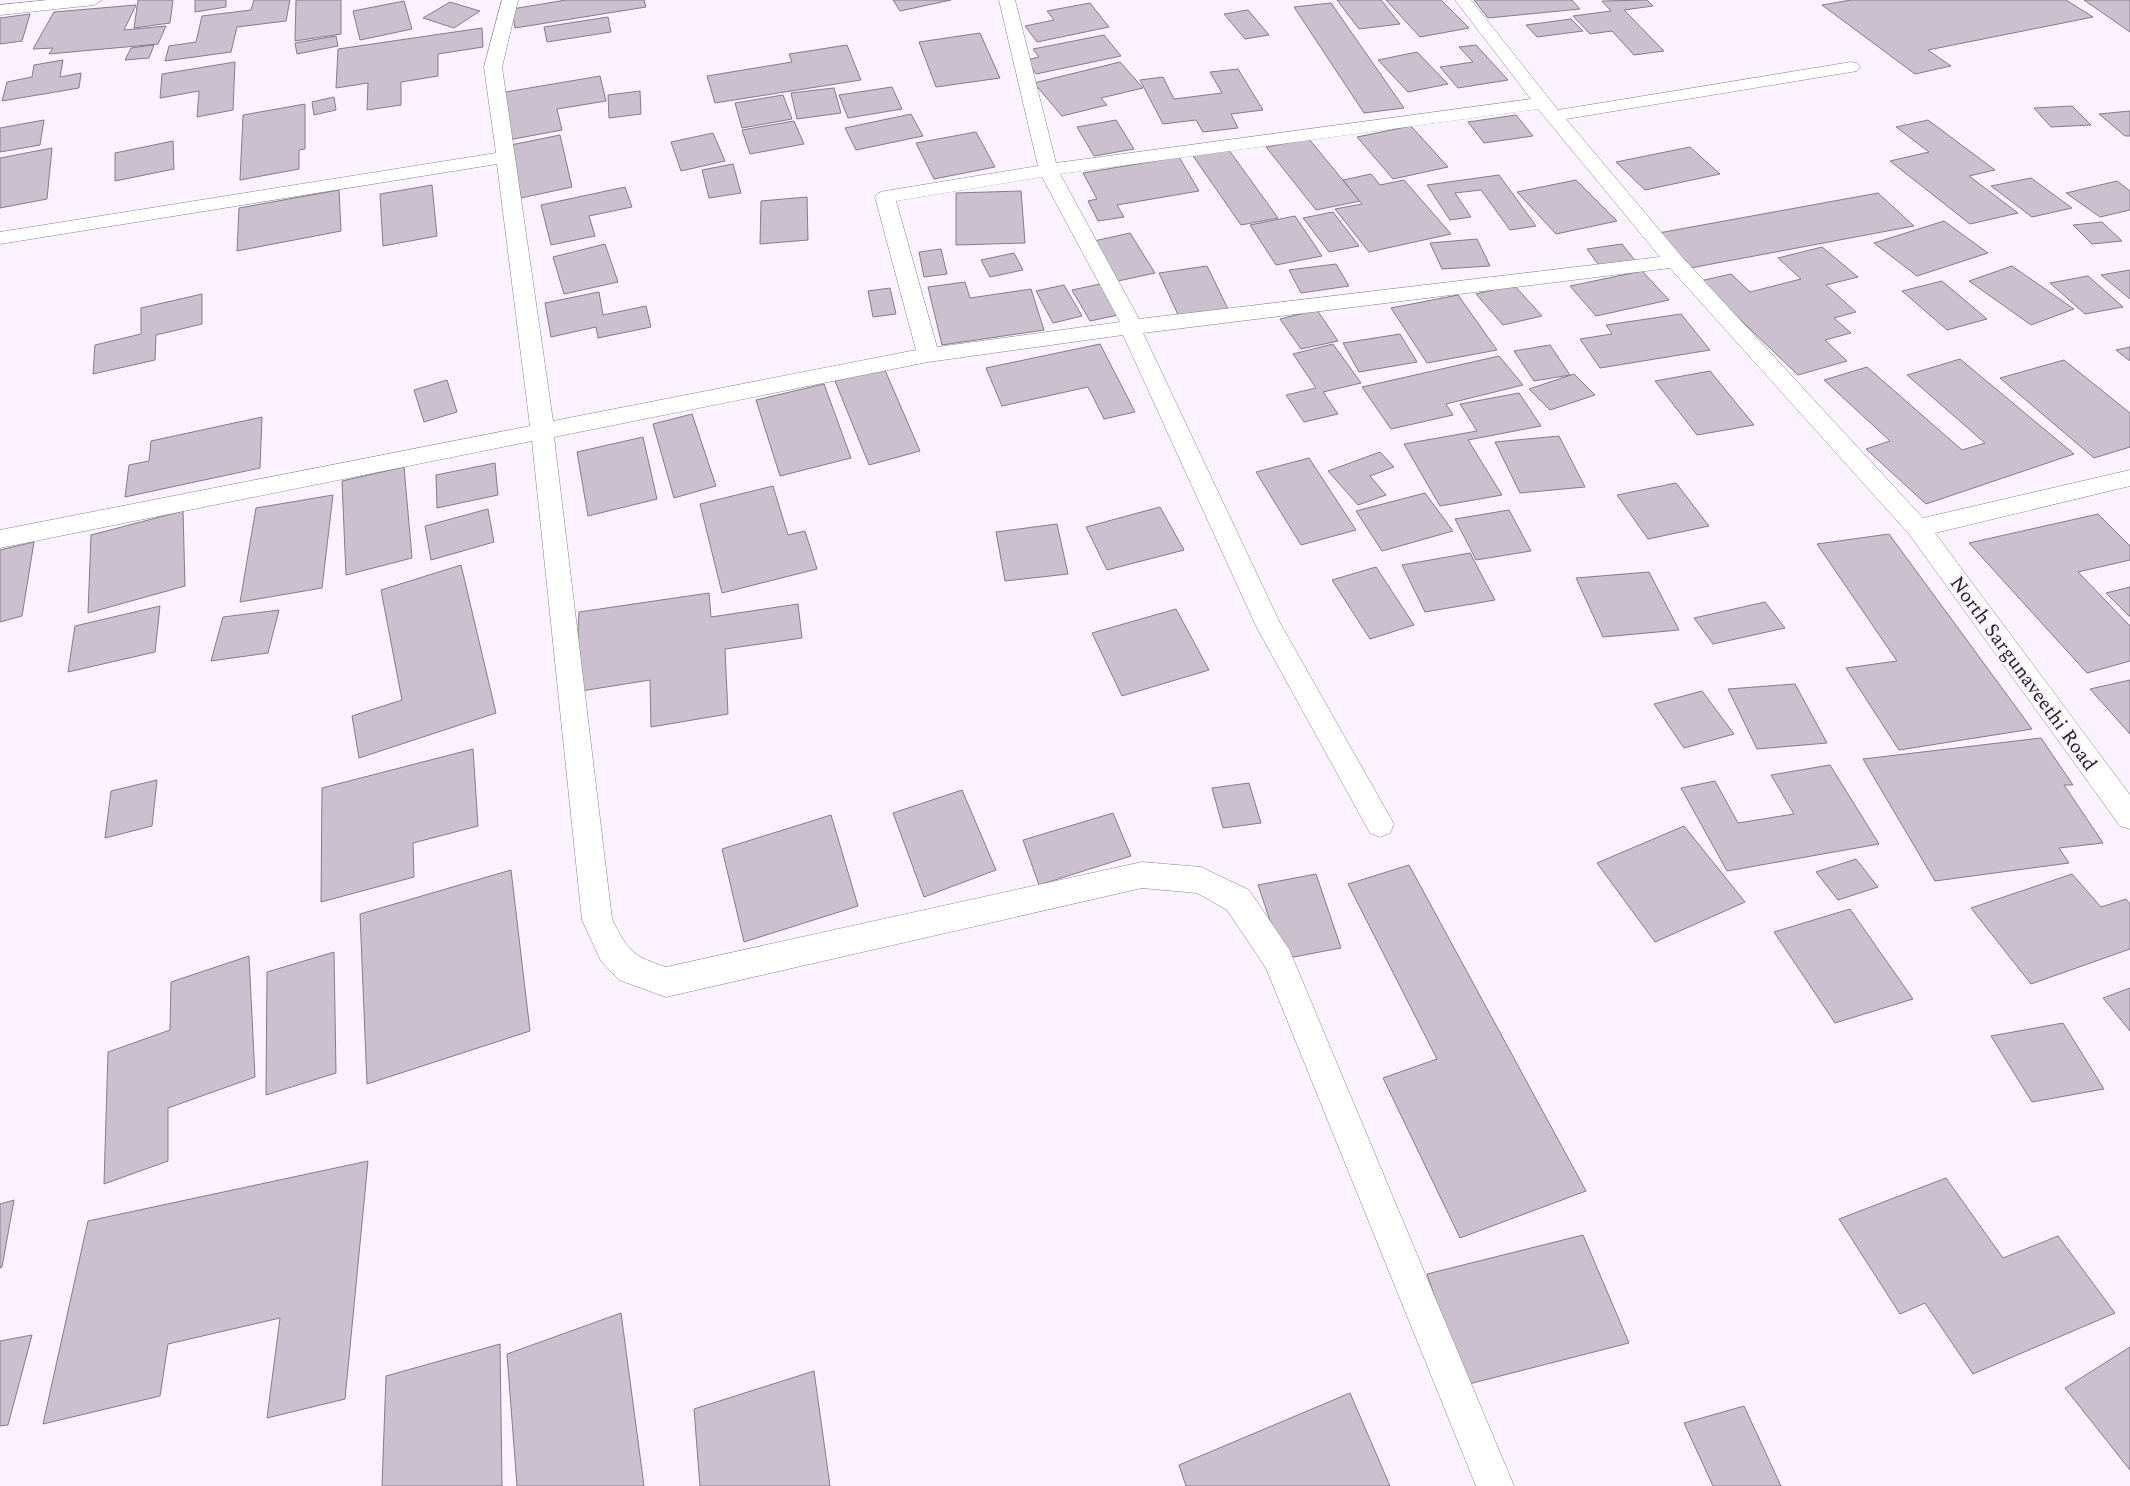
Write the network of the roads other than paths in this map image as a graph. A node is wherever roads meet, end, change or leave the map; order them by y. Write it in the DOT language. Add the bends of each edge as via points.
graph roads {
  1 [pos="94,0"];
  2 [pos="510,0"];
  3 [pos="1007,0"];
  4 [pos="1462,0"];
  5 [pos="0,10"];
  6 [pos="1851,67"];
  7 [pos="1549,109"];
  8 [pos="505,157"];
  9 [pos="1048,170"];
  10 [pos="0,238"];
  11 [pos="1674,261"];
  12 [pos="1133,327"];
  13 [pos="928,355"];
  14 [pos="542,432"];
  15 [pos="2130,478"];
  16 [pos="1918,528"];
  17 [pos="0,539"];
  18 [pos="2130,817"];
  19 [pos="1380,824"];
  20 [pos="1495,1486"];
  1 -- 5 [label="street"];
  2 -- 8 [label="street" via="493,67"];
  3 -- 9 [label="street"];
  4 -- 7 [label="street, North Sargunaveethi Road"];
  6 -- 7 [label="street"];
  7 -- 9 [label="street"];
  7 -- 11 [label="street, North Sargunaveethi Road"];
  8 -- 10 [label="street"];
  8 -- 14 [label="street"];
  9 -- 12 [label="street"];
  9 -- 13 [label="street" via="885,197"];
  11 -- 12 [label="street"];
  11 -- 16 [label="street, North Sargunaveethi Road"];
  12 -- 13 [label="street"];
  12 -- 19 [label="street" via="1130,328 1269,626"];
  13 -- 14 [label="street"];
  14 -- 17 [label="street"];
  14 -- 20 [label="street" via="597,920 612,951 630,970 666,982 1142,875 1201,880 1238,900 1278,959"];
  15 -- 16 [label="street"];
  16 -- 18 [label="street, North Sargunaveethi Road"];
}
